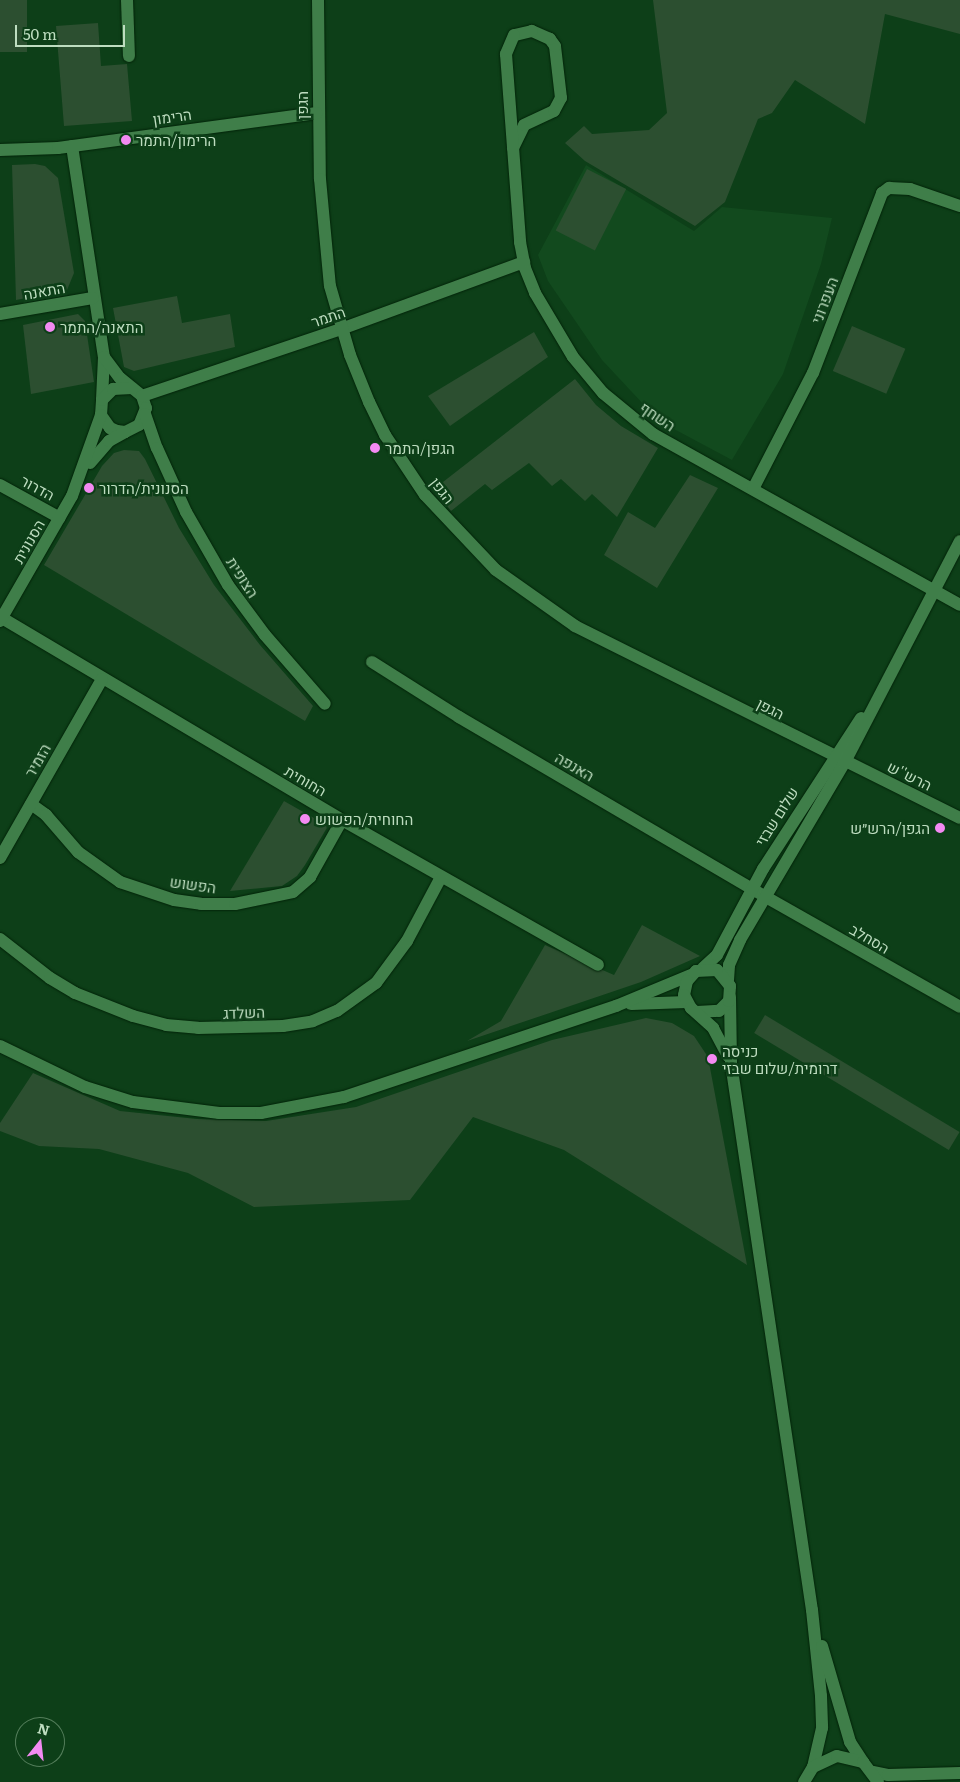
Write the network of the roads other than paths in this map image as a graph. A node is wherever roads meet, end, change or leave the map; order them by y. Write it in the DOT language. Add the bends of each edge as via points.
graph roads {
  1 [pos="127,0"];
  2 [pos="318,0"];
  3 [pos="129,56"];
  4 [pos="317,114"];
  5 [pos="72,146"];
  6 [pos="513,148"];
  7 [pos="0,150"];
  8 [pos="960,206"];
  9 [pos="524,262"];
  10 [pos="93,298"];
  11 [pos="0,314"];
  12 [pos="341,329"];
  13 [pos="104,357"];
  14 [pos="137,392"];
  15 [pos="102,400"];
  16 [pos="145,414"];
  17 [pos="101,415"];
  18 [pos="128,431"];
  19 [pos="158,452"];
  20 [pos="82,475"];
  21 [pos="0,485"];
  22 [pos="753,489"];
  23 [pos="60,518"];
  24 [pos="960,541"];
  25 [pos="935,591"];
  26 [pos="960,604"];
  27 [pos="1,619"];
  28 [pos="372,662"];
  29 [pos="102,679"];
  30 [pos="325,704"];
  31 [pos="839,760"];
  32 [pos="31,804"];
  33 [pos="960,818"];
  34 [pos="342,820"];
  35 [pos="0,858"];
  36 [pos="441,877"];
  37 [pos="752,889"];
  38 [pos="764,896"];
  39 [pos="0,939"];
  40 [pos="598,965"];
  41 [pos="703,968"];
  42 [pos="691,975"];
  43 [pos="728,980"];
  44 [pos="730,997"];
  45 [pos="687,1002"];
  46 [pos="616,1006"];
  47 [pos="960,1007"];
  48 [pos="698,1012"];
  49 [pos="0,1046"];
  50 [pos="731,1063"];
  51 [pos="812,1610"];
  52 [pos="863,1762"];
  53 [pos="813,1767"];
  54 [pos="960,1773"];
  55 [pos="876,1777"];
  56 [pos="804,1782"];
  1 -- 3 [label="street"];
  2 -- 4 [label="street, הגפן"];
  4 -- 5 [label="street, הרימון"];
  4 -- 12 [label="street, הגפן" via="326,256"];
  5 -- 7 [label="street, הרימון"];
  5 -- 10 [label="street"];
  6 -- 6 [label="street, השחף" via="524,125 554,112 561,98 555,46 550,39 532,31 514,35 506,54"];
  6 -- 9 [label="street, השחף"];
  8 -- 22 [label="street, העפרוני" via="910,189 889,188 882,193 812,373"];
  9 -- 12 [label="street, התמר"];
  9 -- 22 [label="street, השחף" via="535,293 556,331 603,393 653,434"];
  10 -- 11 [label="street, התאנה"];
  10 -- 13 [label="street"];
  12 -- 14 [label="street, התמר"];
  12 -- 31 [label="street, הגפן" via="369,402 404,464 442,516 496,570 575,626"];
  13 -- 14 [label="street"];
  13 -- 15 [label="street"];
  14 -- 15 [label="street" via="113,389"];
  14 -- 16 [label="street"];
  15 -- 17 [label="street"];
  16 -- 18 [label="street" via="139,425"];
  16 -- 19 [label="street, הצופית"];
  17 -- 18 [label="street" via="110,428"];
  17 -- 20 [label="street, הסנונית"];
  18 -- 19 [label="street, הצופית"];
  18 -- 20 [label="street, הסנונית" via="116,434 97,452"];
  19 -- 30 [label="street, הצופית" via="186,512 228,585 265,635"];
  20 -- 23 [label="street, הסנונית"];
  21 -- 23 [label="street, הדרור"];
  22 -- 25 [label="street, השחף"];
  23 -- 27 [label="street, הסנונית"];
  24 -- 25 [label="street, שלום שבזי"];
  25 -- 26 [label="street, השחף"];
  25 -- 31 [label="street, שלום שבזי" via="884,686"];
  27 -- 29 [label="street, החוחית"];
  28 -- 37 [label="street, האנפה"];
  29 -- 32 [label="street, הזמיר"];
  29 -- 34 [label="street, החוחית"];
  31 -- 33 [label="street, הרש''ש"];
  31 -- 37 [label="street, שלום שבזי"];
  31 -- 38 [label="street, שלום שבזי"];
  32 -- 34 [label="street, הפשוש" via="46,815 78,852 120,882 174,900 201,904 236,904 293,892 310,877"];
  32 -- 35 [label="street, הזמיר"];
  34 -- 36 [label="street, החוחית"];
  36 -- 39 [label="street, השלדג" via="407,941 376,983 337,1011 313,1021 283,1026 198,1028 166,1025 133,1016 75,993 43,974"];
  36 -- 40 [label="street, החוחית"];
  37 -- 38 [label="street, האנפה"];
  37 -- 41 [label="street, שלום שבזי" via="717,955"];
  38 -- 43 [label="street, שלום שבזי" via="733,954"];
  38 -- 47 [label="street, הסחלב"];
  41 -- 42 [label="street"];
  41 -- 43 [label="street" via="717,970"];
  42 -- 45 [label="street" via="684,988"];
  42 -- 46 [label="street"];
  43 -- 44 [label="street"];
  44 -- 48 [label="street" via="719,1011"];
  44 -- 50 [label="street"];
  45 -- 46 [label="street"];
  45 -- 48 [label="street"];
  46 -- 49 [label="street" via="344,1097 261,1113 218,1112 133,1102 85,1087"];
  48 -- 50 [label="street" via="721,1040"];
  50 -- 51 [label="street"];
  51 -- 52 [label="street" via="845,1728"];
  51 -- 53 [label="street" via="822,1714"];
  52 -- 53 [label="street" via="837,1756"];
  52 -- 55 [label="street"];
  53 -- 56 [label="street"];
  54 -- 55 [label="street"];
}
